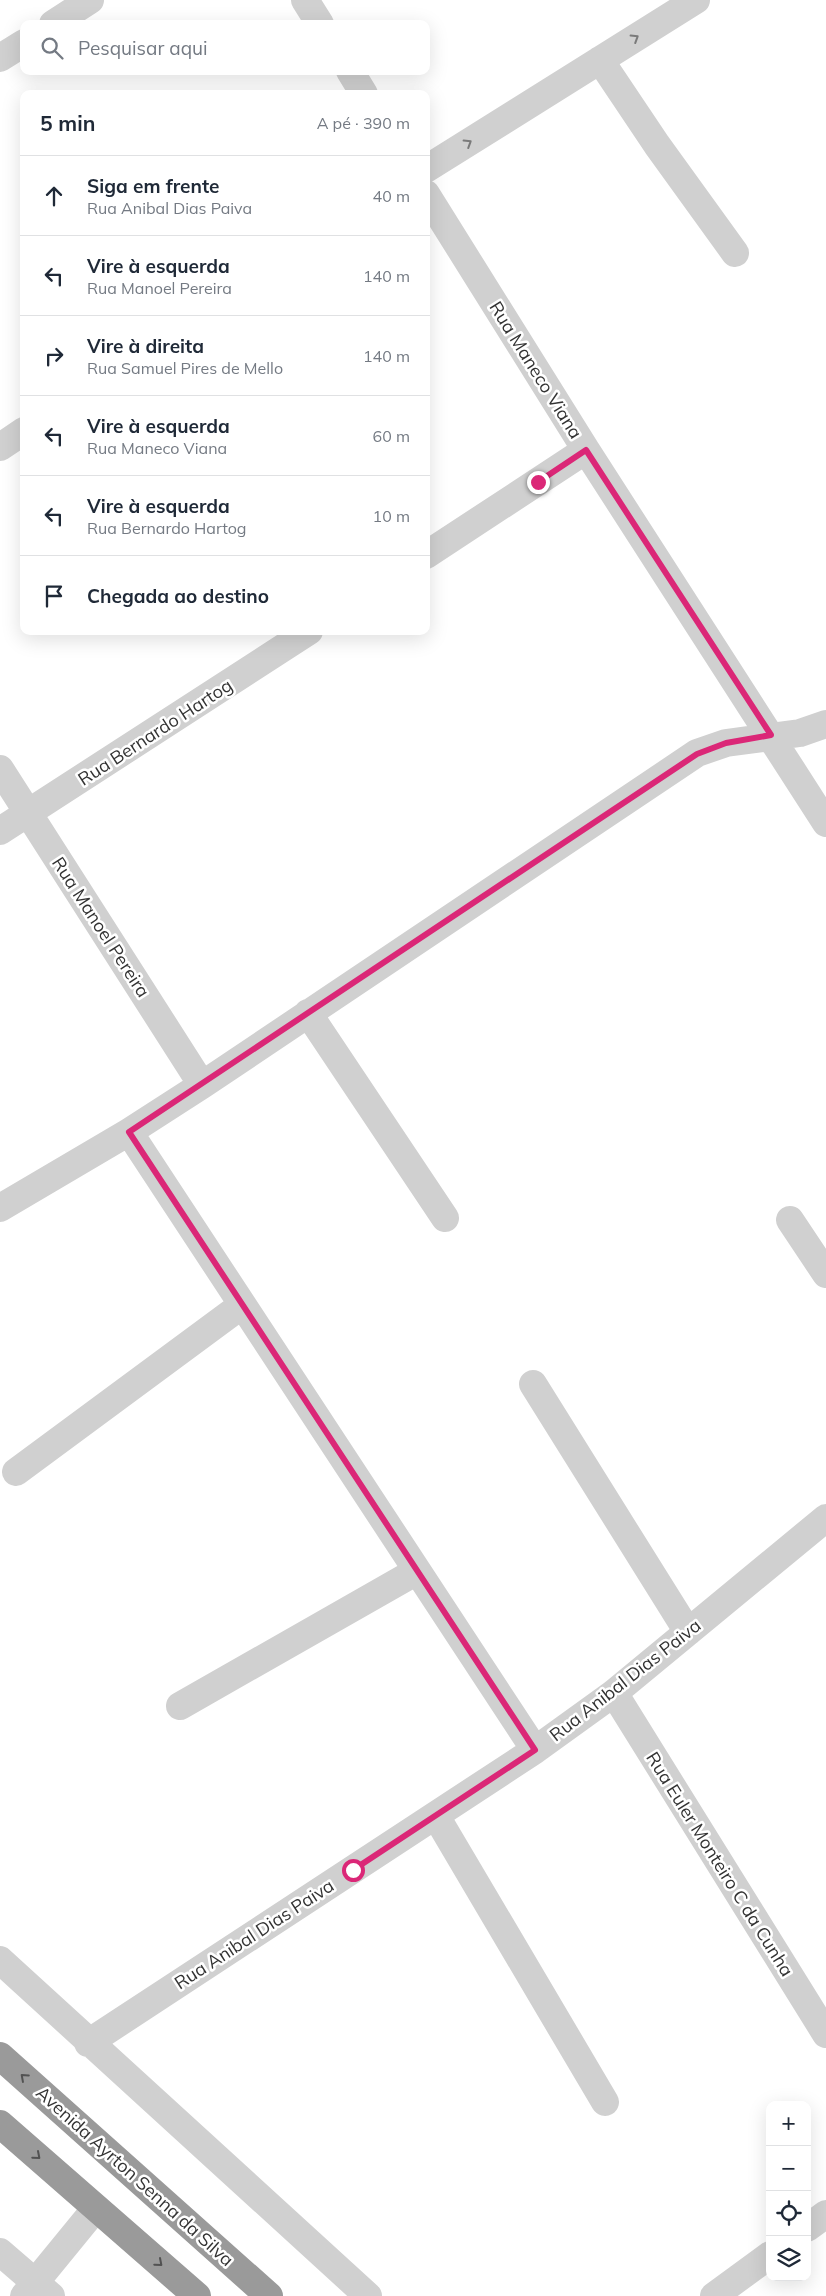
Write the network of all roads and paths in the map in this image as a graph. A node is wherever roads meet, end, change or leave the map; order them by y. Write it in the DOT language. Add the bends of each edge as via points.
graph roads {
  1 [pos="90,0"];
  2 [pos="305,0"];
  3 [pos="696,0"];
  4 [pos="59,20"];
  5 [pos="318,20"];
  6 [pos="20,46"];
  7 [pos="0,58"];
  8 [pos="600,60"];
  9 [pos="352,75"];
  10 [pos="362,90"];
  11 [pos="430,166"];
  12 [pos="430,200"];
  13 [pos="735,253"];
  14 [pos="20,434"];
  15 [pos="0,447"];
  16 [pos="586,450"];
  17 [pos="430,551"];
  18 [pos="302,635"];
  19 [pos="826,724"];
  20 [pos="771,735"];
  21 [pos="0,769"];
  22 [pos="28,814"];
  23 [pos="826,823"];
  24 [pos="0,831"];
  25 [pos="308,1013"];
  26 [pos="202,1085"];
  27 [pos="129,1132"];
  28 [pos="0,1208"];
  29 [pos="445,1218"];
  30 [pos="790,1220"];
  31 [pos="826,1274"];
  32 [pos="242,1305"];
  33 [pos="533,1384"];
  34 [pos="16,1472"];
  35 [pos="826,1518"];
  36 [pos="417,1570"];
  37 [pos="688,1632"];
  38 [pos="614,1693"];
  39 [pos="180,1706"];
  40 [pos="535,1750"];
  41 [pos="436,1816"];
  42 [pos="0,1960"];
  43 [pos="825,2032"];
  44 [pos="88,2042"];
  45 [pos="0,2056"];
  46 [pos="605,2102"];
  47 [pos="0,2124"];
  48 [pos="96,2208"];
  49 [pos="826,2214"];
  50 [pos="811,2225"];
  51 [pos="0,2252"];
  52 [pos="766,2258"];
  53 [pos="37,2291"];
  54 [pos="197,2296"];
  55 [pos="269,2296"];
  56 [pos="368,2296"];
  57 [pos="714,2296"];
  1 -- 4 [label="street"];
  2 -- 5 [label="street"];
  8 -- 3 [label="street, one-way"];
  6 -- 7 [label="street"];
  11 -- 8 [label="street, one-way"];
  8 -- 13 [label="street"];
  9 -- 10 [label="street"];
  12 -- 16 [label="street, Rua Maneco Viana"];
  14 -- 15 [label="street"];
  16 -- 17 [label="street"];
  16 -- 20 [label="street, Rua Maneco Viana"];
  18 -- 22 [label="street, Rua Bernardo Hartog"];
  19 -- 20 [label="street" via="800,733"];
  20 -- 23 [label="street, Rua Maneco Viana"];
  20 -- 25 [label="street" via="726,743 697,754"];
  21 -- 22 [label="street, Rua Manoel Pereira"];
  22 -- 24 [label="street, Rua Bernardo Hartog"];
  22 -- 26 [label="street, Rua Manoel Pereira"];
  25 -- 26 [label="street"];
  25 -- 29 [label="street"];
  26 -- 27 [label="street"];
  27 -- 28 [label="street"];
  27 -- 32 [label="street"];
  30 -- 31 [label="street"];
  32 -- 34 [label="street"];
  32 -- 36 [label="street"];
  33 -- 37 [label="street"];
  35 -- 37 [label="street, Rua Anibal Dias Paiva"];
  36 -- 39 [label="street"];
  36 -- 40 [label="street"];
  37 -- 38 [label="street, Rua Anibal Dias Paiva"];
  38 -- 40 [label="street, Rua Anibal Dias Paiva"];
  38 -- 43 [label="street, Rua Euler Monteiro C da Cunha"];
  40 -- 41 [label="street, Rua Anibal Dias Paiva"];
  41 -- 44 [label="street, Rua Anibal Dias Paiva"];
  41 -- 46 [label="street"];
  42 -- 44 [label="street"];
  44 -- 56 [label="street"];
  55 -- 45 [label="highway, Avenida Ayrton Senna da Silva, one-way"];
  47 -- 48 [label="highway, one-way"];
  48 -- 53 [label="street"];
  48 -- 54 [label="highway, one-way"];
  49 -- 50 [label="street"];
  51 -- 53 [label="street"];
  52 -- 57 [label="street"];
}
